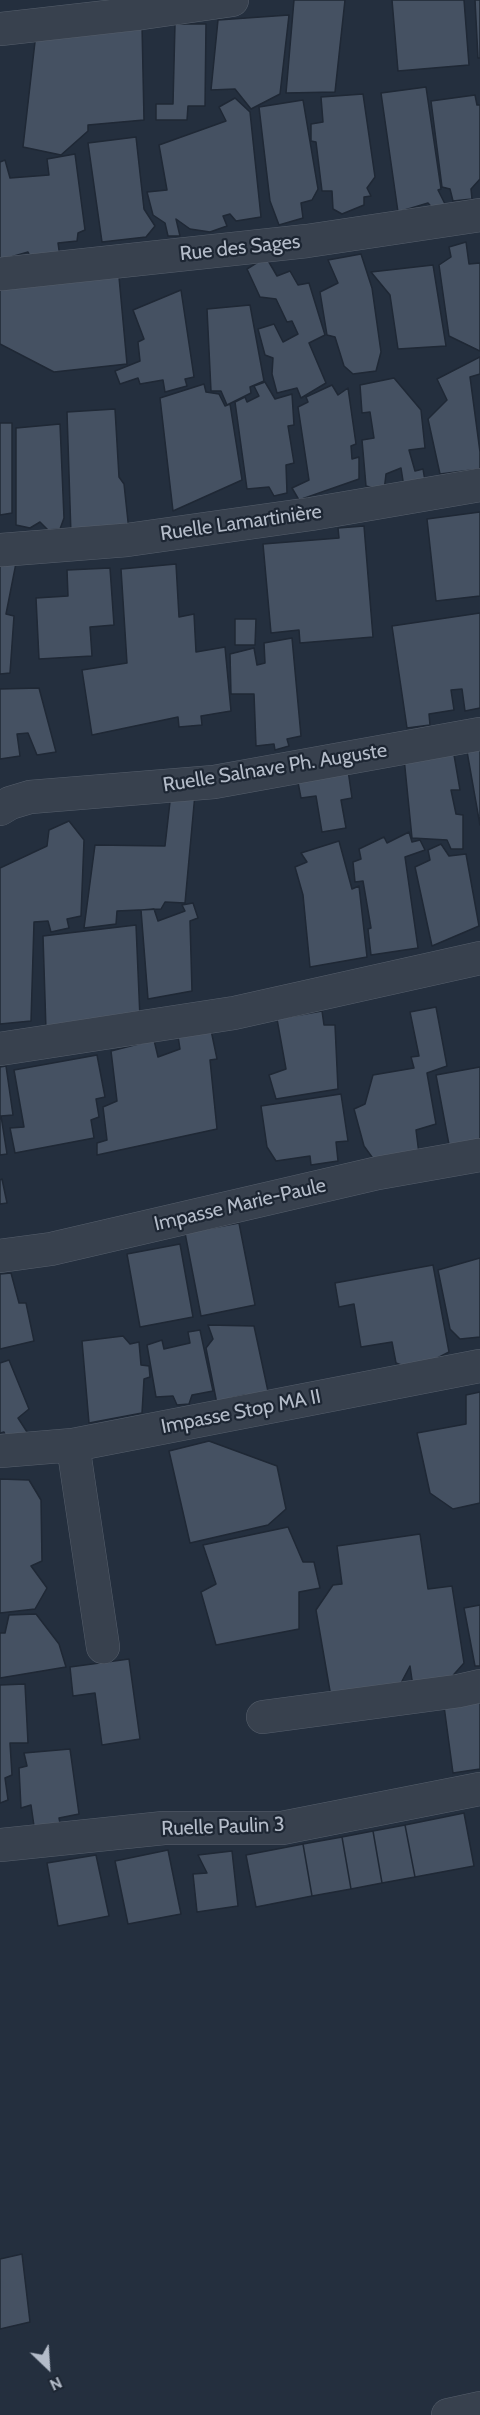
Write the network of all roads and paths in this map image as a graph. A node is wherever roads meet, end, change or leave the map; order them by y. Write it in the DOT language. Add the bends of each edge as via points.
graph roads {
  1 [pos="232,0"];
  2 [pos="0,29"];
  3 [pos="480,215"];
  4 [pos="0,274"];
  5 [pos="480,485"];
  6 [pos="0,550"];
  7 [pos="480,734"];
  8 [pos="0,809"];
  9 [pos="480,958"];
  10 [pos="0,1049"];
  11 [pos="480,1155"];
  12 [pos="0,1256"];
  13 [pos="480,1366"];
  14 [pos="73,1445"];
  15 [pos="0,1451"];
  16 [pos="103,1647"];
  17 [pos="480,1686"];
  18 [pos="263,1717"];
  19 [pos="480,1789"];
  20 [pos="0,1845"];
  21 [pos="480,2408"];
  22 [pos="448,2415"];
  1 -- 2 [label="street"];
  3 -- 4 [label="street, Rue des Sages" via="307,241"];
  5 -- 6 [label="street, Ruelle Lamartinière" via="127,540"];
  7 -- 8 [label="street, Ruelle Salnave Ph. Auguste" via="214,782 30,797"];
  9 -- 10 [label="street" via="234,1013"];
  11 -- 12 [label="street, Impasse Marie-Paule" via="378,1173 51,1249"];
  13 -- 14 [label="street, Impasse Stop MA II"];
  14 -- 15 [label="street, Impasse Stop MA II"];
  14 -- 16 [label="street"];
  17 -- 18 [label="street"];
  19 -- 20 [label="street, Ruelle Paulin 3" via="282,1828 164,1828"];
  21 -- 22 [label="street"];
}
